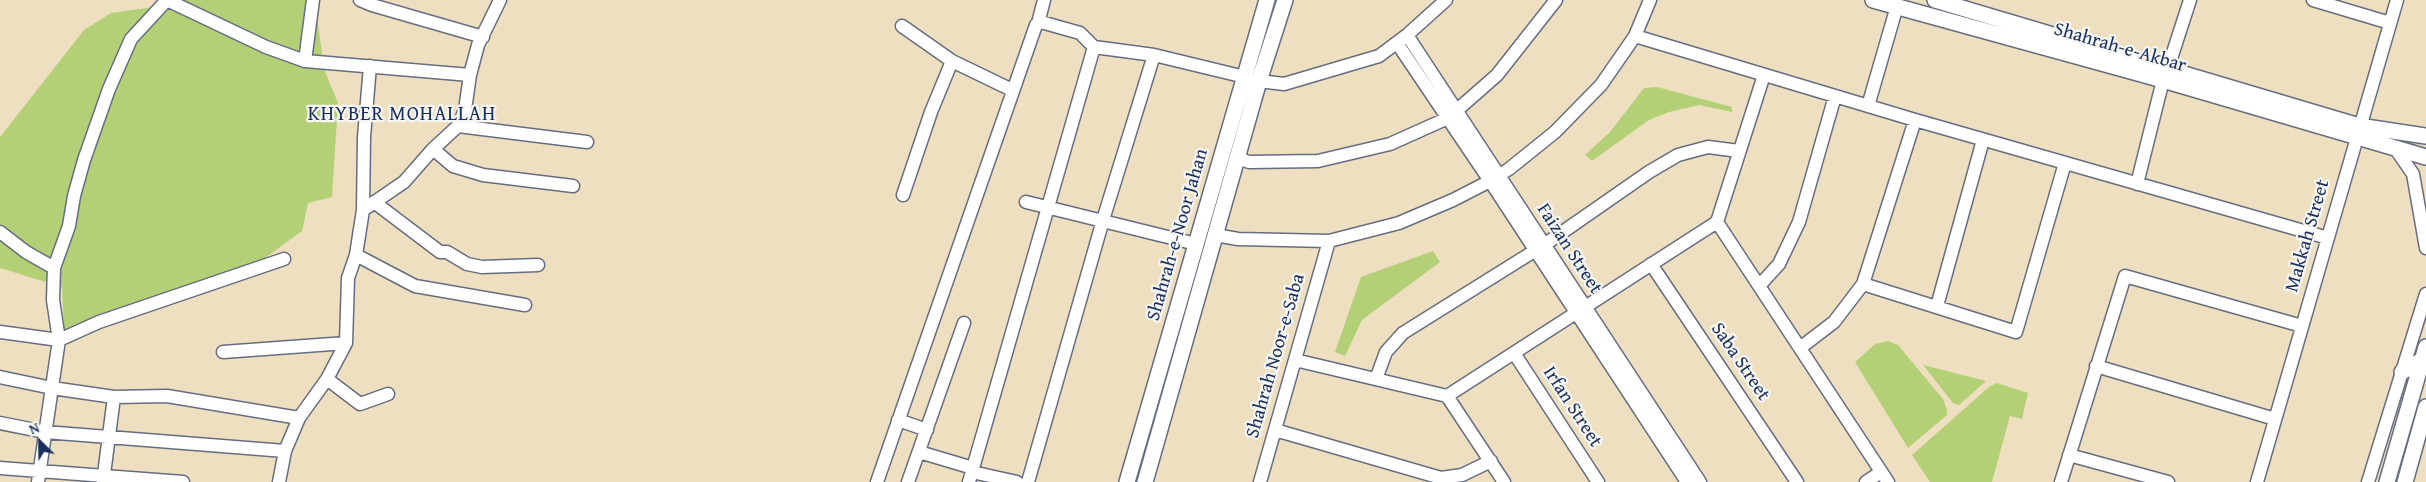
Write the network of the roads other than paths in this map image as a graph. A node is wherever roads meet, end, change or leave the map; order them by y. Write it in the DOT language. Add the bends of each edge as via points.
graph roads {
  1 [pos="156,0"];
  2 [pos="167,0"];
  3 [pos="313,0"];
  4 [pos="360,0"];
  5 [pos="500,0"];
  6 [pos="1044,0"];
  7 [pos="1267,0"];
  8 [pos="1285,0"];
  9 [pos="1446,0"];
  10 [pos="1556,0"];
  11 [pos="1650,0"];
  12 [pos="1873,0"];
  13 [pos="1935,0"];
  14 [pos="2190,0"];
  15 [pos="2313,0"];
  16 [pos="2396,0"];
  17 [pos="1897,6"];
  18 [pos="152,16"];
  19 [pos="1038,23"];
  20 [pos="2390,24"];
  21 [pos="902,26"];
  22 [pos="1635,36"];
  23 [pos="483,37"];
  24 [pos="1402,39"];
  25 [pos="1094,47"];
  26 [pos="1154,54"];
  27 [pos="305,61"];
  28 [pos="952,61"];
  29 [pos="370,66"];
  30 [pos="2166,74"];
  31 [pos="470,75"];
  32 [pos="1764,75"];
  33 [pos="1252,79"];
  34 [pos="1012,90"];
  35 [pos="1834,96"];
  36 [pos="1868,106"];
  37 [pos="1453,115"];
  38 [pos="1915,120"];
  39 [pos="458,126"];
  40 [pos="2358,131"];
  41 [pos="2425,135"];
  42 [pos="1983,140"];
  43 [pos="587,142"];
  44 [pos="2396,148"];
  45 [pos="433,149"];
  46 [pos="1739,152"];
  47 [pos="2421,155"];
  48 [pos="1238,158"];
  49 [pos="2065,163"];
  50 [pos="2426,170"];
  51 [pos="1495,178"];
  52 [pos="2137,184"];
  53 [pos="573,186"];
  54 [pos="903,195"];
  55 [pos="374,202"];
  56 [pos="1026,202"];
  57 [pos="1048,208"];
  58 [pos="363,210"];
  59 [pos="1103,220"];
  60 [pos="1716,222"];
  61 [pos="0,232"];
  62 [pos="1215,235"];
  63 [pos="2328,238"];
  64 [pos="1329,240"];
  65 [pos="1196,244"];
  66 [pos="1540,248"];
  67 [pos="2426,248"];
  68 [pos="356,255"];
  69 [pos="284,259"];
  70 [pos="1651,264"];
  71 [pos="538,265"];
  72 [pos="54,268"];
  73 [pos="1187,276"];
  74 [pos="1204,280"];
  75 [pos="1863,284"];
  76 [pos="1759,286"];
  77 [pos="2426,294"];
  78 [pos="525,305"];
  79 [pos="1937,306"];
  80 [pos="1580,310"];
  81 [pos="964,323"];
  82 [pos="2302,326"];
  83 [pos="0,332"];
  84 [pos="59,340"];
  85 [pos="346,344"];
  86 [pos="1800,348"];
  87 [pos="223,352"];
  88 [pos="1514,353"];
  89 [pos="2424,354"];
  90 [pos="1295,360"];
  91 [pos="2096,366"];
  92 [pos="2402,372"];
  93 [pos="0,376"];
  94 [pos="327,379"];
  95 [pos="1376,379"];
  96 [pos="52,388"];
  97 [pos="388,394"];
  98 [pos="1448,396"];
  99 [pos="114,397"];
  100 [pos="2426,407"];
  101 [pos="299,418"];
  102 [pos="2275,419"];
  103 [pos="898,420"];
  104 [pos="0,423"];
  105 [pos="927,430"];
  106 [pos="1275,430"];
  107 [pos="46,432"];
  108 [pos="109,437"];
  109 [pos="285,451"];
  110 [pos="919,452"];
  111 [pos="2069,455"];
  112 [pos="1490,461"];
  113 [pos="0,468"];
  114 [pos="972,474"];
  115 [pos="38,477"];
  116 [pos="1884,477"];
  117 [pos="104,479"];
  118 [pos="183,482"];
  119 [pos="279,482"];
  120 [pos="877,482"];
  121 [pos="908,482"];
  122 [pos="1017,482"];
  123 [pos="1028,482"];
  124 [pos="1127,482"];
  125 [pos="1145,482"];
  126 [pos="1260,482"];
  127 [pos="1504,482"];
  128 [pos="1598,482"];
  129 [pos="1687,482"];
  130 [pos="1700,482"];
  131 [pos="1797,482"];
  132 [pos="1866,482"];
  133 [pos="2061,482"];
  134 [pos="2168,482"];
  135 [pos="2257,482"];
  136 [pos="2368,482"];
  137 [pos="2388,482"];
  138 [pos="2405,482"];
  1 -- 18 [label="street"];
  2 -- 18 [label="street"];
  2 -- 27 [label="street" via="266,47"];
  3 -- 27 [label="street"];
  4 -- 23 [label="street"];
  5 -- 23 [label="street"];
  6 -- 19 [label="street"];
  7 -- 33 [label="main road, Shahrah-e-Noor Jahan"];
  8 -- 33 [label="main road, Shahrah-e-Noor Jahan"];
  9 -- 24 [label="street"];
  10 -- 37 [label="street" via="1497,75"];
  11 -- 22 [label="street"];
  12 -- 17 [label="main road, Shahrah-e-Akbar"];
  13 -- 30 [label="main road, Shahrah-e-Akbar"];
  14 -- 30 [label="street"];
  15 -- 20 [label="street"];
  16 -- 20 [label="street, Makkah Street"];
  17 -- 30 [label="main road, Shahrah-e-Akbar"];
  17 -- 36 [label="street"];
  18 -- 72 [label="street" via="131,39 109,89 84,160 69,226"];
  19 -- 25 [label="street" via="1080,33"];
  19 -- 34 [label="street"];
  20 -- 40 [label="street, Makkah Street"];
  21 -- 28 [label="street"];
  22 -- 32 [label="street"];
  22 -- 51 [label="street" via="1601,85 1555,132"];
  23 -- 31 [label="street"];
  24 -- 33 [label="street" via="1379,56 1314,77 1284,84"];
  24 -- 37 [label="street, Faizan Street"];
  25 -- 26 [label="street"];
  25 -- 57 [label="street"];
  26 -- 33 [label="street"];
  26 -- 59 [label="street"];
  27 -- 29 [label="street"];
  28 -- 34 [label="street"];
  28 -- 54 [label="street"];
  29 -- 31 [label="street"];
  29 -- 58 [label="street" via="364,137"];
  30 -- 40 [label="main road, Shahrah-e-Akbar"];
  30 -- 52 [label="street"];
  31 -- 39 [label="street" via="465,110"];
  32 -- 35 [label="street"];
  32 -- 46 [label="street"];
  33 -- 48 [label="main road, Shahrah-e-Noor Jahan"];
  33 -- 65 [label="main road, Shahrah-e-Noor Jahan"];
  34 -- 103 [label="street"];
  35 -- 36 [label="street"];
  35 -- 76 [label="street" via="1799,222 1779,264"];
  36 -- 38 [label="street"];
  37 -- 48 [label="street" via="1390,144 1318,161 1249,162"];
  37 -- 51 [label="street, Faizan Street"];
  38 -- 42 [label="street"];
  38 -- 75 [label="street"];
  39 -- 43 [label="street"];
  39 -- 45 [label="street"];
  40 -- 41 [label="main road"];
  40 -- 44 [label="main road"];
  40 -- 63 [label="street, Makkah Street"];
  42 -- 49 [label="street"];
  42 -- 79 [label="street"];
  44 -- 47 [label="main road"];
  44 -- 67 [label="street" via="2413,174"];
  45 -- 53 [label="street" via="453,166 483,175"];
  45 -- 55 [label="street" via="404,182"];
  46 -- 60 [label="street"];
  46 -- 66 [label="street" via="1708,148 1678,155"];
  47 -- 50 [label="main road"];
  48 -- 62 [label="main road, Shahrah-e-Noor Jahan"];
  49 -- 52 [label="street"];
  49 -- 79 [label="street" via="2016,332"];
  51 -- 64 [label="street" via="1398,223"];
  51 -- 66 [label="street, Faizan Street"];
  52 -- 63 [label="street"];
  55 -- 58 [label="street"];
  55 -- 71 [label="street" via="440,252 447,252 467,264 482,267"];
  56 -- 57 [label="street"];
  57 -- 59 [label="street"];
  57 -- 114 [label="street"];
  58 -- 68 [label="street"];
  59 -- 65 [label="street"];
  59 -- 123 [label="street"];
  60 -- 70 [label="street"];
  60 -- 76 [label="street"];
  61 -- 72 [label="street"];
  62 -- 64 [label="street" via="1238,240"];
  62 -- 74 [label="main road, Shahrah-e-Noor Jahan"];
  63 -- 82 [label="street, Makkah Street"];
  64 -- 90 [label="street, Shahrah Noor-e-Saba"];
  65 -- 73 [label="main road, Shahrah-e-Noor Jahan"];
  66 -- 80 [label="street, Faizan Street"];
  66 -- 95 [label="street" via="1403,334 1386,352"];
  68 -- 78 [label="street" via="415,286"];
  68 -- 85 [label="street" via="348,278"];
  69 -- 84 [label="street" via="99,322"];
  70 -- 80 [label="street"];
  70 -- 131 [label="street, Saba Street"];
  72 -- 84 [label="street" via="53,300"];
  73 -- 74 [label="main road"];
  73 -- 124 [label="main road, Shahrah-e-Noor Jahan"];
  74 -- 125 [label="main road, Shahrah-e-Noor Jahan"];
  75 -- 79 [label="street"];
  75 -- 86 [label="street" via="1834,322"];
  76 -- 86 [label="street"];
  77 -- 92 [label="street"];
  80 -- 88 [label="street"];
  80 -- 129 [label="street, Faizan Street"];
  80 -- 130 [label="street, Faizan Street"];
  81 -- 105 [label="street"];
  82 -- 91 [label="street" via="2125,276"];
  82 -- 102 [label="street, Makkah Street"];
  83 -- 84 [label="street"];
  84 -- 96 [label="street"];
  85 -- 87 [label="street"];
  85 -- 94 [label="street"];
  86 -- 116 [label="street"];
  88 -- 98 [label="street"];
  88 -- 128 [label="street, Irfan Street"];
  89 -- 92 [label="main road"];
  89 -- 137 [label="main road"];
  90 -- 95 [label="street"];
  90 -- 106 [label="street, Shahrah Noor-e-Saba"];
  91 -- 102 [label="street"];
  91 -- 111 [label="street"];
  92 -- 136 [label="street"];
  93 -- 96 [label="street"];
  94 -- 97 [label="street" via="360,404"];
  94 -- 101 [label="street"];
  95 -- 98 [label="street"];
  96 -- 99 [label="street"];
  96 -- 107 [label="street"];
  98 -- 112 [label="street"];
  99 -- 101 [label="street" via="167,396"];
  99 -- 108 [label="street"];
  100 -- 138 [label="main road"];
  101 -- 109 [label="street"];
  102 -- 135 [label="street, Makkah Street"];
  103 -- 105 [label="street"];
  103 -- 120 [label="street"];
  104 -- 107 [label="street"];
  105 -- 110 [label="street"];
  106 -- 112 [label="street" via="1441,478 1462,475"];
  106 -- 126 [label="street, Shahrah Noor-e-Saba"];
  107 -- 108 [label="street"];
  107 -- 115 [label="street"];
  108 -- 109 [label="street"];
  108 -- 117 [label="street"];
  109 -- 119 [label="street"];
  110 -- 114 [label="street"];
  110 -- 121 [label="street"];
  111 -- 133 [label="street"];
  111 -- 134 [label="street"];
  112 -- 127 [label="street"];
  113 -- 115 [label="street"];
  114 -- 122 [label="street"];
  115 -- 117 [label="street"];
  116 -- 132 [label="street"];
  117 -- 118 [label="street"];
}
